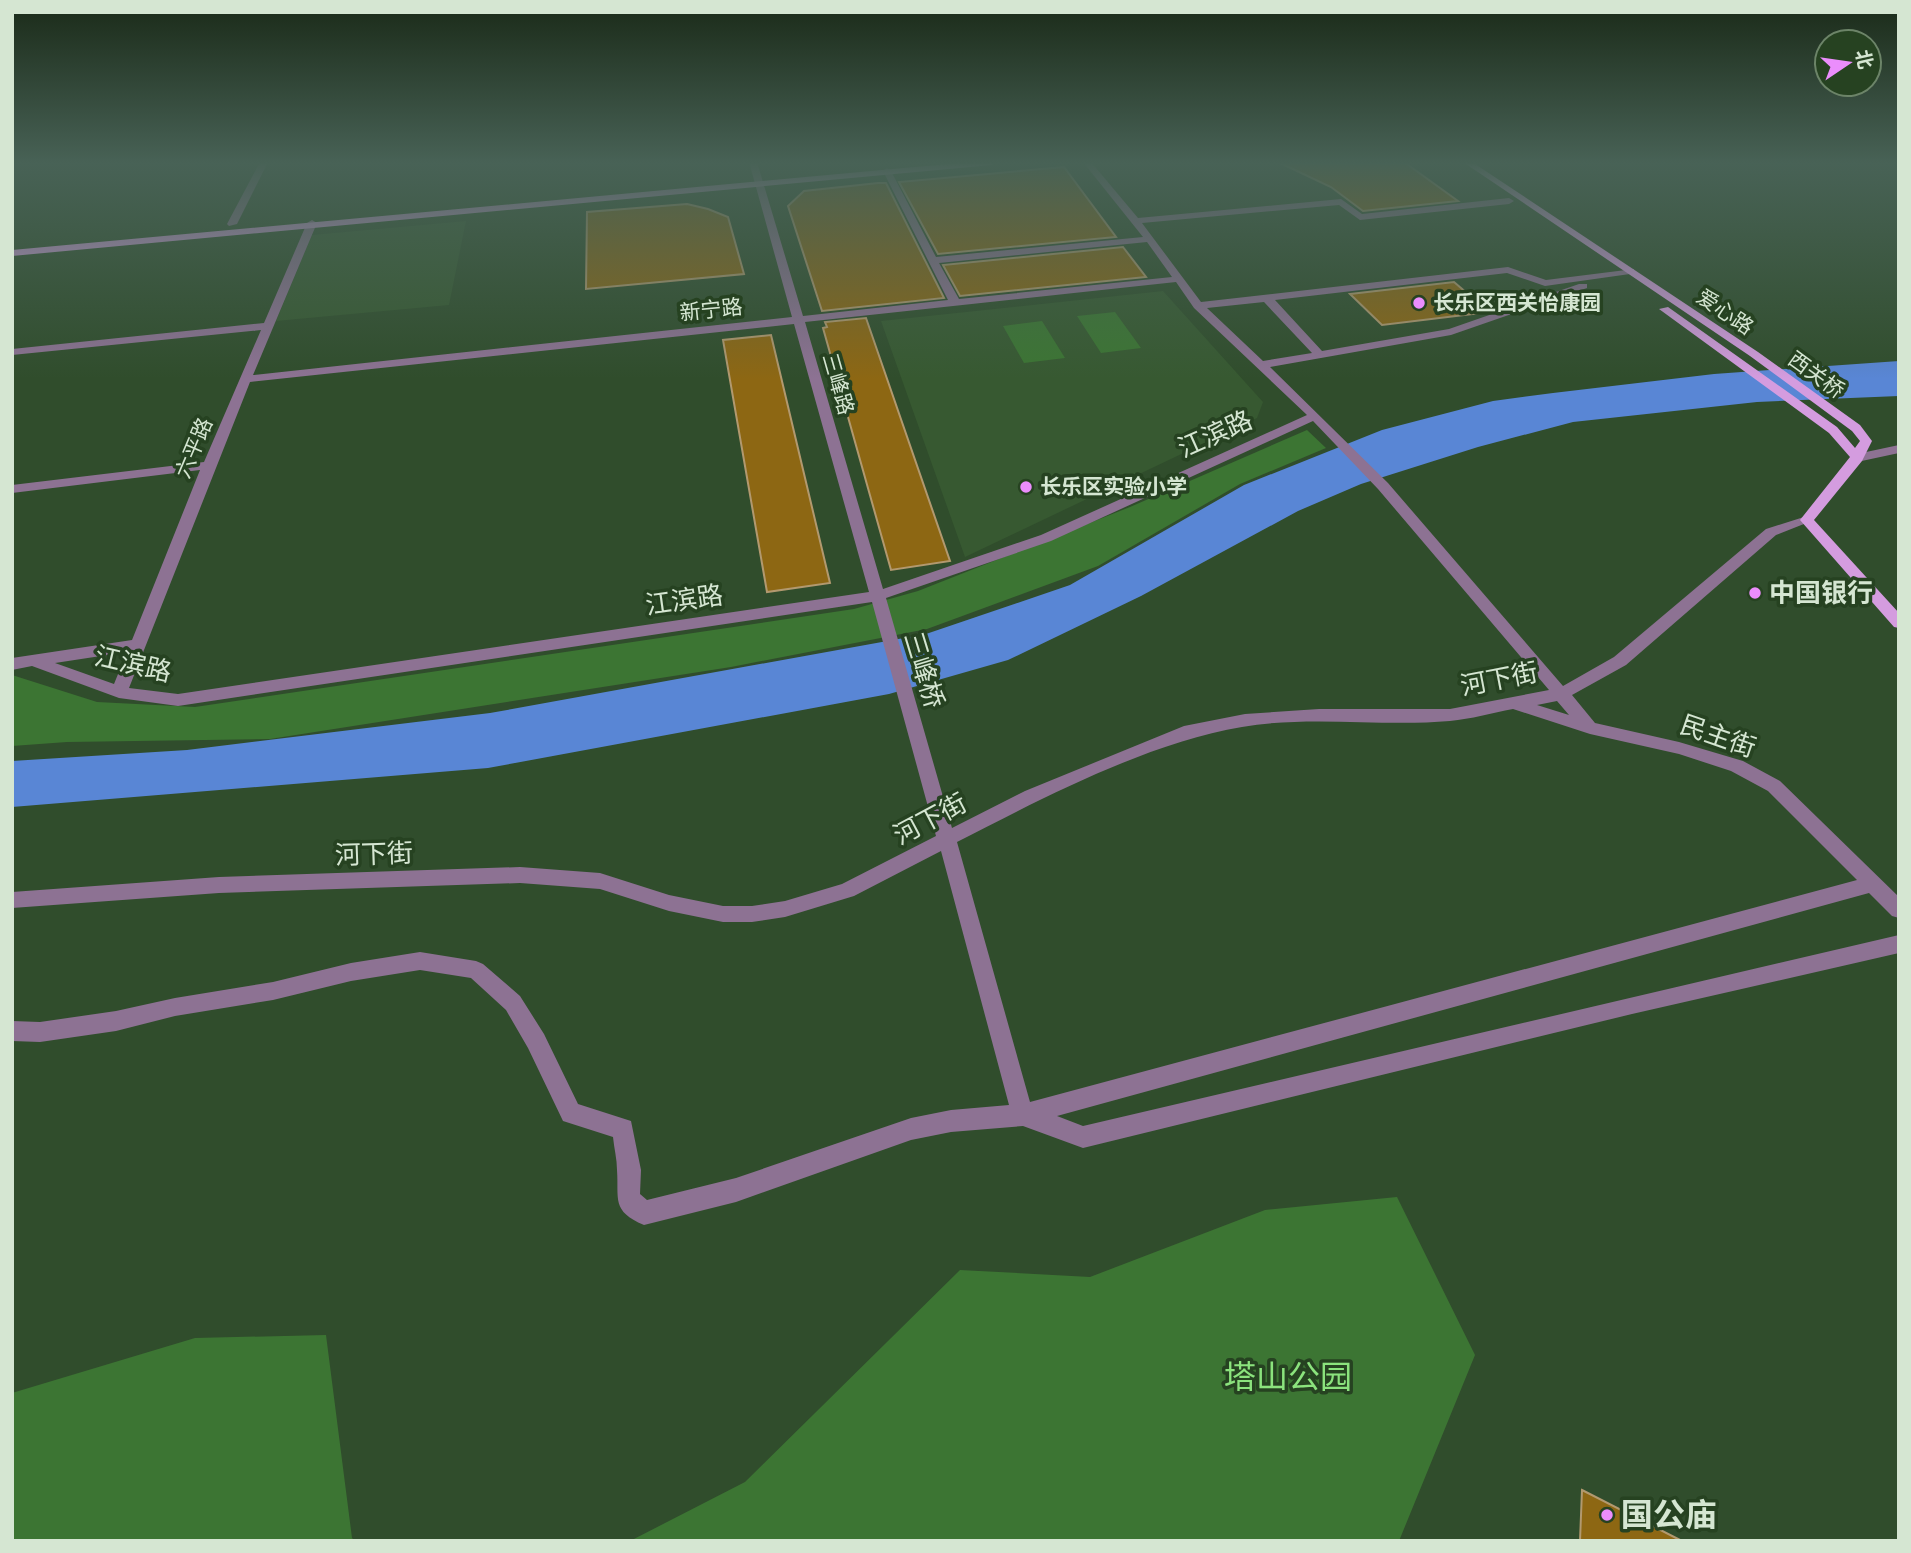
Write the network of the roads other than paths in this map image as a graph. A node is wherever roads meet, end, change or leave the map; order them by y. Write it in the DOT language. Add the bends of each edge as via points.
graph roads {
  1 [pos="152,234"];
  2 [pos="174,234"];
  3 [pos="307,234"];
  4 [pos="774,234"];
  5 [pos="921,234"];
  6 [pos="1146,234"];
  7 [pos="1557,234"];
  8 [pos="1575,234"];
  9 [pos="1150,239"];
  10 [pos="12,246"];
  11 [pos="12,253"];
  12 [pos="934,260"];
  13 [pos="1630,271"];
  14 [pos="1615,275"];
  15 [pos="1179,279"];
  16 [pos="1637,290"];
  17 [pos="1267,298"];
  18 [pos="955,303"];
  19 [pos="1658,305"];
  20 [pos="1198,306"];
  21 [pos="799,320"];
  22 [pos="268,326"];
  23 [pos="12,352"];
  24 [pos="1754,354"];
  25 [pos="1320,355"];
  26 [pos="1735,357"];
  27 [pos="1261,365"];
  28 [pos="246,379"];
  29 [pos="1315,416"];
  30 [pos="1899,449"];
  31 [pos="1857,458"];
  32 [pos="209,466"];
  33 [pos="12,489"];
  34 [pos="1807,520"];
  35 [pos="877,596"];
  36 [pos="883,618"];
  37 [pos="1899,623"];
  38 [pos="136,645"];
  39 [pos="33,661"];
  40 [pos="12,664"];
  41 [pos="119,692"];
  42 [pos="1561,694"];
  43 [pos="1514,704"];
  44 [pos="1590,728"];
  45 [pos="945,841"];
  46 [pos="1872,884"];
  47 [pos="12,900"];
  48 [pos="1899,911"];
  49 [pos="1899,944"];
  50 [pos="12,1031"];
  51 [pos="1023,1115"];
  1 -- 10 [label="main road"];
  2 -- 11 [label="main road"];
  3 -- 22 [label="street, 六平路"];
  4 -- 21 [label="street, 三峰路"];
  5 -- 12 [label="street"];
  6 -- 9 [label="street"];
  7 -- 14 [label="main road"];
  8 -- 13 [label="main road, 爱心路"];
  9 -- 12 [label="street"];
  9 -- 15 [label="street"];
  12 -- 18 [label="street"];
  13 -- 14 [label="street"];
  13 -- 24 [label="main road, 爱心路"];
  14 -- 16 [label="main road"];
  14 -- 17 [label="street" via="1545,283 1507,270"];
  14 -- 25 [label="street" via="1451,332"];
  15 -- 18 [label="street, 新宁路"];
  15 -- 20 [label="street"];
  17 -- 20 [label="street"];
  17 -- 25 [label="street"];
  18 -- 21 [label="street, 新宁路"];
  19 -- 26 [label="main road, 爱心路"];
  20 -- 27 [label="street"];
  21 -- 28 [label="street, 新宁路"];
  21 -- 35 [label="street, 三峰路"];
  22 -- 23 [label="street"];
  22 -- 28 [label="street, 六平路"];
  24 -- 31 [label="main road, 西关桥" via="1856,428 1866,441"];
  25 -- 27 [label="street"];
  26 -- 31 [label="main road, 西关桥" via="1833,430"];
  27 -- 29 [label="street"];
  28 -- 32 [label="street, 六平路"];
  29 -- 35 [label="street, 江滨路" via="1046,538"];
  29 -- 42 [label="street" via="1383,485"];
  30 -- 31 [label="street"];
  31 -- 34 [label="main road"];
  32 -- 33 [label="street"];
  32 -- 38 [label="street, 六平路"];
  34 -- 37 [label="main road"];
  34 -- 42 [label="street, 河下街" via="1771,532 1620,661"];
  35 -- 36 [label="street, 三峰路"];
  35 -- 41 [label="street, 江滨路" via="178,700"];
  36 -- 45 [label="street, 三峰桥"];
  38 -- 39 [label="street, 江滨路"];
  38 -- 41 [label="street, 六平路"];
  39 -- 40 [label="street, 江滨路"];
  39 -- 41 [label="street, 江滨路"];
  42 -- 43 [label="street, 河下街"];
  42 -- 44 [label="street"];
  43 -- 44 [label="street, 民主街"];
  43 -- 45 [label="street, 河下街" via="1450,715 1319,715 1212,724 1031,796"];
  44 -- 46 [label="street, 民主街" via="1737,766 1774,786"];
  45 -- 47 [label="street, 河下街" via="847,890 752,914 695,909 600,881 520,875 219,886"];
  45 -- 51 [label="street, 三峰桥"];
  46 -- 48 [label="street, 民主街"];
  46 -- 51 [label="street"];
  49 -- 51 [label="street" via="1083,1137"];
  50 -- 51 [label="street" via="40,1032 116,1021 420,961 476,970 513,1003 571,1113 623,1129 628,1199 644,1213 736,1190 911,1129"];
}
